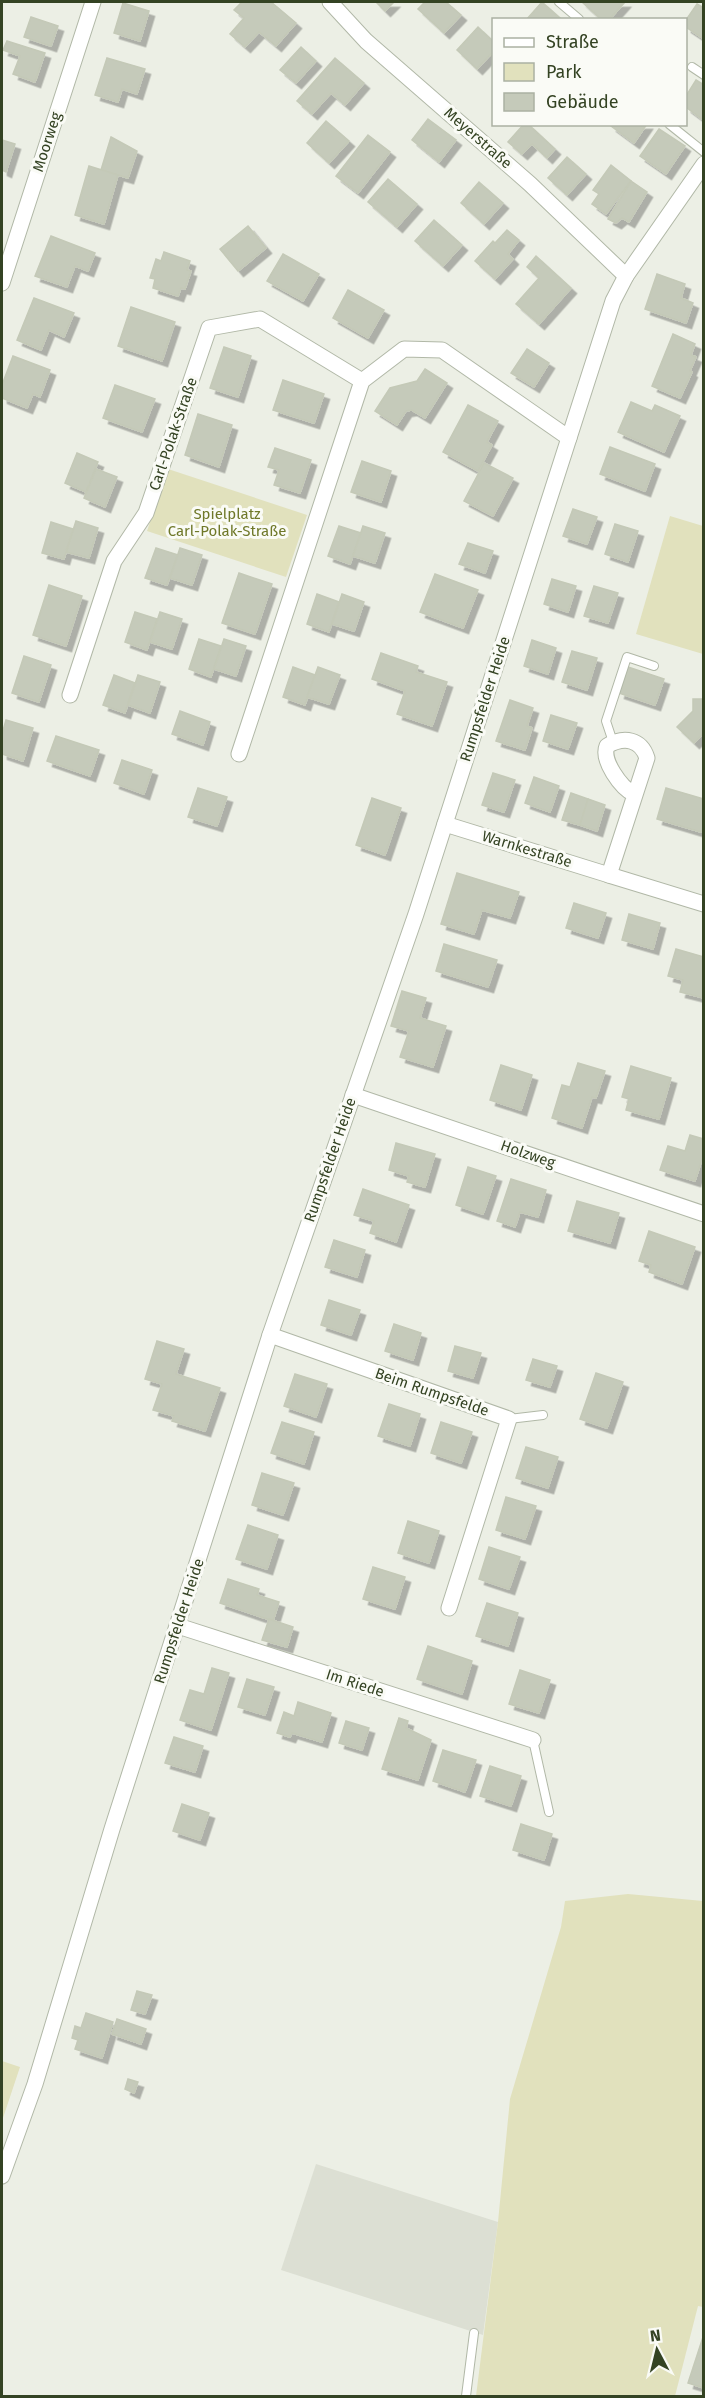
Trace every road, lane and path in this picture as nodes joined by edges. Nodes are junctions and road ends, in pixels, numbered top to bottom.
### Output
1 (93, 2) edge
2 (330, 2) edge
3 (559, 2) edge
4 (578, 18) edge
5 (692, 67) dead end
6 (704, 75) edge
7 (672, 126) edge
8 (704, 152) edge
9 (704, 164) edge
10 (626, 276) junction
11 (2, 283) edge
12 (362, 381) junction
13 (569, 438) junction
14 (654, 666) dead end
15 (70, 695) dead end
16 (613, 742) junction
17 (239, 754) dead end
18 (634, 794) junction
19 (445, 824) junction
20 (609, 874) junction
21 (704, 904) edge
22 (353, 1095) junction
23 (704, 1214) edge
24 (270, 1335) junction
25 (543, 1415) dead end
26 (508, 1419) junction
27 (448, 1608) dead end
28 (178, 1626) junction
29 (533, 1740) joint
30 (549, 1812) dead end
31 (2, 2176) edge
32 (474, 2333) dead end
33 (466, 2397) edge

1 - 11 street, Moorweg
2 - 10 street, Meyerstraße
3 - 4 lane
5 - 6 lane
7 - 8 lane
9 - 10 street, Rumpsfelder Heide
10 - 13 street, Rumpsfelder Heide
12 - 13 street
12 - 15 street, Carl-Polak-Straße
12 - 17 street
13 - 19 street, Rumpsfelder Heide
14 - 16 lane
16 - 18 street
16 - 18 street
18 - 20 street
19 - 20 street, Warnkestraße
19 - 22 street, Rumpsfelder Heide
20 - 21 street, Warnkestraße
22 - 23 street, Holzweg
22 - 24 street, Rumpsfelder Heide
24 - 26 street, Beim Rumpsfelde
24 - 28 street, Rumpsfelder Heide
25 - 26 lane
26 - 27 street, Beim Rumpsfelde
28 - 29 street, Im Riede
28 - 31 street, Rumpsfelder Heide
29 - 30 lane
32 - 33 lane

